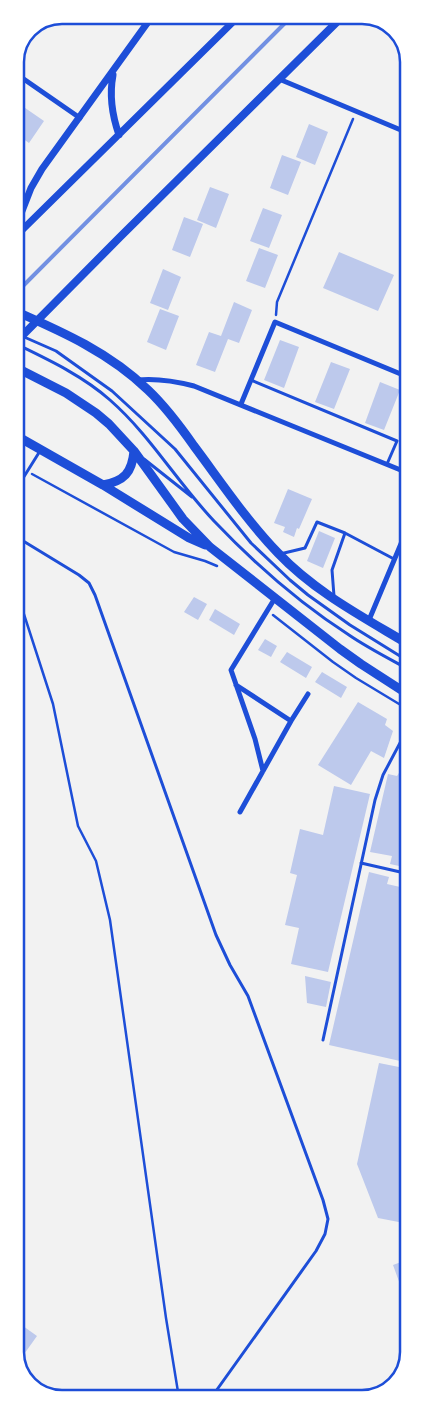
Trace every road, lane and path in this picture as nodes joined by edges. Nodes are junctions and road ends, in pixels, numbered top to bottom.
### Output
1 (147, 24) edge
2 (231, 24) edge
3 (335, 24) edge
4 (114, 70) junction
5 (24, 79) edge
6 (279, 79) junction
7 (356, 111) junction
8 (80, 118) junction
9 (400, 130) edge
10 (119, 135) junction
11 (24, 206) edge
12 (24, 227) edge
13 (24, 315) edge
14 (37, 321) junction
15 (276, 322) junction
16 (24, 330) edge
17 (24, 336) edge
18 (24, 348) edge
19 (24, 372) edge
20 (400, 374) edge
21 (137, 380) junction
22 (251, 380) junction
23 (241, 404) junction
24 (24, 440) edge
25 (41, 450) junction
26 (134, 451) junction
27 (387, 464) junction
28 (400, 470) edge
29 (28, 472) junction
30 (24, 478) edge
31 (103, 485) junction
32 (198, 502) junction
33 (345, 533) junction
34 (24, 541) edge
35 (210, 547) junction
36 (400, 547) edge
37 (279, 554) junction
38 (395, 559) junction
39 (219, 568) dead end
40 (275, 598) junction
41 (334, 599) junction
42 (267, 611) junction
43 (24, 614) edge
44 (369, 620) junction
45 (400, 639) edge
46 (400, 656) edge
47 (400, 665) edge
48 (236, 684) junction
49 (400, 690) edge
50 (308, 694) dead end
51 (400, 705) edge
52 (291, 721) junction
53 (400, 741) edge
54 (263, 772) junction
55 (240, 812) dead end
56 (361, 863) junction
57 (400, 872) edge
58 (323, 1040) dead end
59 (178, 1390) edge
60 (217, 1390) edge

1 - 4 street
2 - 10 street
3 - 6 main road
4 - 8 street
4 - 10 street
5 - 8 street
6 - 7 street
6 - 14 main road
7 - 9 street
7 - 15 path
8 - 11 street
10 - 12 street
13 - 14 main road
14 - 16 main road
14 - 21 main road
15 - 20 street
15 - 22 street
17 - 46 lane
18 - 32 lane
19 - 26 main road
21 - 23 street
21 - 37 main road
22 - 23 street
22 - 27 lane
23 - 27 street
24 - 25 main road
25 - 29 lane
25 - 31 main road
26 - 31 main road
26 - 32 lane
26 - 35 main road
27 - 28 street
29 - 30 lane
29 - 39 path
31 - 35 main road
32 - 47 lane
33 - 37 lane
33 - 38 lane
33 - 41 lane
34 - 60 lane
35 - 40 main road
36 - 38 street
37 - 41 main road
38 - 44 street
40 - 42 street
40 - 49 main road
41 - 44 main road
42 - 48 street
42 - 51 path
43 - 59 path
44 - 45 main road
48 - 52 street
48 - 54 street
50 - 52 street
52 - 54 street
53 - 56 lane
54 - 55 street
56 - 57 lane
56 - 58 lane

